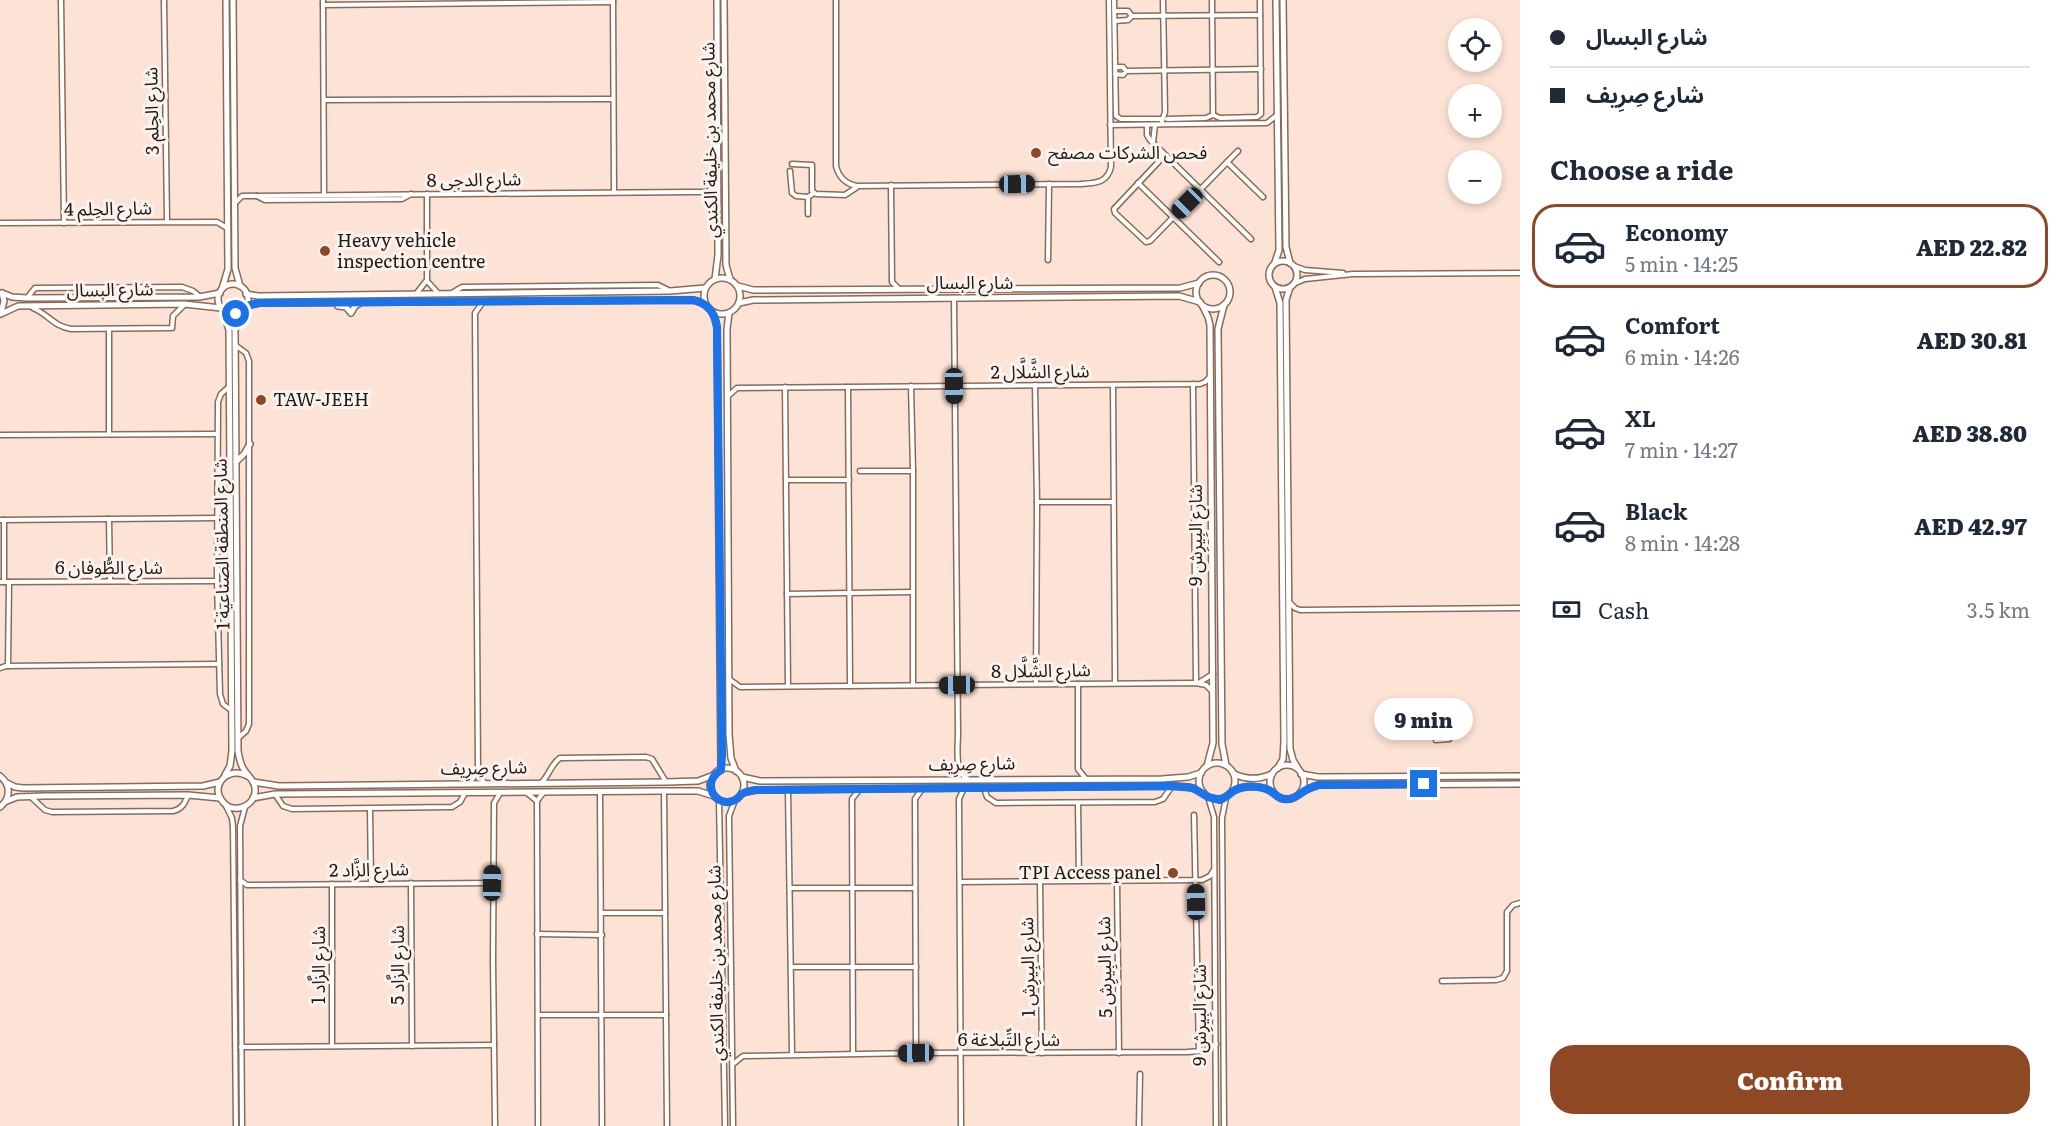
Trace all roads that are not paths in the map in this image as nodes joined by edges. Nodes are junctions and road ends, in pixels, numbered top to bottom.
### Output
1 (61, 0) edge
2 (164, 0) edge
3 (226, 0) edge
4 (233, 0) edge
5 (717, 0) edge
6 (724, 0) edge
7 (836, 0) edge
8 (1109, 0) edge
9 (1114, 0) edge
10 (1162, 0) edge
11 (1212, 0) edge
12 (1260, 0) edge
13 (1276, 0) edge
14 (1283, 0) edge
15 (613, 1) edge
16 (323, 2) edge
17 (1115, 11) junction
18 (1131, 15) junction
19 (1163, 15) junction
20 (1212, 15) junction
21 (1260, 15) junction
22 (1115, 21) junction
23 (1115, 67) junction
24 (1213, 69) junction
25 (1261, 69) junction
26 (1164, 70) junction
27 (1126, 71) junction
28 (1115, 74) junction
29 (612, 99) junction
30 (324, 100) junction
31 (1213, 115) junction
32 (1277, 115) junction
33 (1165, 122) junction
34 (1267, 123) junction
35 (1110, 125) junction
36 (1147, 125) junction
37 (1155, 125) junction
38 (1278, 132) junction
39 (1153, 142) junction
40 (1238, 151) dead end
41 (1166, 155) junction
42 (1227, 162) junction
43 (792, 164) dead end
44 (790, 171) dead end
45 (718, 183) junction
46 (1138, 183) junction
47 (849, 184) junction
48 (1049, 184) junction
49 (891, 185) junction
50 (857, 186) junction
51 (234, 188) junction
52 (1201, 190) junction
53 (614, 192) junction
54 (707, 192) junction
55 (814, 193) junction
56 (850, 193) junction
57 (411, 194) junction
58 (427, 194) junction
59 (242, 195) junction
60 (257, 195) junction
61 (324, 195) junction
62 (808, 197) junction
63 (1263, 197) dead end
64 (718, 199) junction
65 (234, 204) junction
66 (228, 214) junction
67 (808, 214) dead end
68 (1174, 217) junction
69 (1, 222) edge
70 (167, 222) junction
71 (217, 222) junction
72 (64, 224) junction
73 (228, 229) junction
74 (1251, 239) dead end
75 (1048, 260) dead end
76 (1219, 262) dead end
77 (1275, 262) junction
78 (1292, 264) junction
79 (1520, 273) edge
80 (1353, 274) junction
81 (715, 279) junction
82 (730, 279) junction
83 (427, 280) junction
84 (892, 282) junction
85 (1198, 283) junction
86 (240, 286) junction
87 (738, 286) junction
88 (1291, 286) junction
89 (1275, 287) junction
90 (705, 288) junction
91 (885, 289) junction
92 (899, 289) junction
93 (221, 291) junction
94 (1, 292) edge
95 (246, 294) junction
96 (416, 294) junction
97 (439, 294) junction
98 (199, 297) junction
99 (27, 298) junction
100 (954, 298) junction
101 (463, 301) junction
102 (484, 301) junction
103 (364, 302) junction
104 (325, 303) junction
105 (739, 303) junction
106 (1201, 303) junction
107 (184, 304) junction
108 (705, 304) junction
109 (1224, 305) junction
110 (29, 306) junction
111 (245, 308) junction
112 (222, 309) junction
113 (475, 312) junction
114 (713, 312) junction
115 (729, 313) junction
116 (0, 314) edge
117 (110, 328) junction
118 (235, 345) junction
119 (1210, 376) junction
120 (727, 380) junction
121 (1193, 384) junction
122 (1200, 384) junction
123 (1113, 385) junction
124 (911, 386) junction
125 (954, 386) junction
126 (1035, 386) junction
127 (229, 387) junction
128 (785, 387) junction
129 (848, 387) junction
130 (736, 388) junction
131 (1210, 392) junction
132 (728, 397) junction
133 (109, 434) junction
134 (217, 434) junction
135 (0, 435) edge
136 (250, 444) junction
137 (236, 462) junction
138 (860, 471) dead end
139 (913, 471) junction
140 (786, 480) junction
141 (849, 480) junction
142 (1037, 502) junction
143 (1113, 502) junction
144 (217, 518) junction
145 (110, 519) junction
146 (2, 520) edge
147 (217, 580) junction
148 (110, 581) junction
149 (3, 582) edge
150 (912, 592) junction
151 (787, 594) junction
152 (850, 594) junction
153 (1289, 602) junction
154 (1520, 608) edge
155 (1300, 610) junction
156 (1289, 620) junction
157 (219, 664) junction
158 (0, 666) edge
159 (7, 666) junction
160 (1213, 675) junction
161 (729, 679) junction
162 (1115, 683) junction
163 (1197, 683) junction
164 (1036, 684) junction
165 (1078, 684) junction
166 (957, 685) junction
167 (788, 686) junction
168 (850, 686) junction
169 (913, 686) junction
170 (740, 687) junction
171 (1212, 691) junction
172 (729, 699) junction
173 (232, 710) junction
174 (238, 738) junction
175 (1449, 739) dead end
176 (1436, 740) dead end
177 (1226, 765) junction
178 (1208, 766) junction
179 (959, 768) junction
180 (1278, 768) junction
181 (1078, 769) junction
182 (721, 770) junction
183 (478, 771) junction
184 (736, 771) junction
185 (1300, 772) junction
186 (1201, 773) junction
187 (1234, 774) junction
188 (1272, 774) junction
189 (714, 775) junction
190 (1520, 776) edge
191 (742, 777) junction
192 (2, 778) edge
193 (1071, 778) junction
194 (1086, 778) junction
195 (251, 779) junction
196 (967, 779) junction
197 (222, 780) junction
198 (953, 780) junction
199 (666, 782) junction
200 (469, 783) junction
201 (484, 783) junction
202 (541, 783) junction
203 (1520, 784) edge
204 (1172, 786) junction
205 (950, 788) junction
206 (964, 788) junction
207 (984, 788) junction
208 (860, 789) junction
209 (907, 789) junction
210 (922, 789) junction
211 (788, 790) junction
212 (844, 790) junction
213 (664, 791) junction
214 (1233, 791) junction
215 (1302, 791) junction
216 (544, 792) junction
217 (600, 792) junction
218 (1203, 792) junction
219 (1272, 792) junction
220 (465, 793) junction
221 (485, 793) junction
222 (501, 793) junction
223 (527, 793) junction
224 (742, 793) junction
225 (274, 794) junction
226 (188, 795) junction
227 (30, 796) junction
228 (714, 796) junction
229 (1208, 797) junction
230 (220, 798) junction
231 (253, 798) junction
232 (1226, 798) junction
233 (852, 799) junction
234 (915, 799) junction
235 (959, 799) junction
236 (720, 800) junction
237 (735, 800) junction
238 (7, 801) junction
239 (537, 801) junction
240 (494, 803) junction
241 (1078, 803) junction
242 (226, 805) junction
243 (245, 806) junction
244 (0, 808) edge
245 (370, 809) junction
246 (1194, 815) dead end
247 (1214, 868) junction
248 (240, 880) junction
249 (1040, 880) junction
250 (1079, 880) junction
251 (1117, 880) junction
252 (1196, 880) junction
253 (1202, 880) junction
254 (960, 882) junction
255 (492, 883) junction
256 (332, 884) junction
257 (370, 884) junction
258 (411, 884) junction
259 (247, 885) junction
260 (852, 887) junction
261 (790, 888) junction
262 (915, 888) junction
263 (1214, 890) junction
264 (240, 894) junction
265 (1520, 903) edge
266 (602, 912) junction
267 (665, 913) junction
268 (537, 934) junction
269 (602, 935) junction
270 (791, 967) junction
271 (853, 967) junction
272 (916, 967) junction
273 (1442, 981) dead end
274 (538, 1015) junction
275 (603, 1015) junction
276 (666, 1015) junction
277 (1216, 1044) junction
278 (494, 1045) junction
279 (332, 1046) junction
280 (412, 1046) junction
281 (241, 1047) junction
282 (732, 1049) junction
283 (1201, 1051) junction
284 (916, 1053) junction
285 (961, 1053) junction
286 (1042, 1053) junction
287 (1119, 1053) junction
288 (792, 1054) junction
289 (853, 1054) junction
290 (743, 1056) junction
291 (1216, 1061) junction
292 (733, 1064) junction
293 (1140, 1074) dead end
294 (236, 1126) edge
295 (242, 1126) edge
296 (495, 1126) edge
297 (538, 1126) edge
298 (602, 1126) edge
299 (667, 1126) edge
300 (725, 1126) edge
301 (733, 1126) edge
302 (961, 1126) edge
303 (1139, 1126) edge
304 (1216, 1126) edge
305 (1224, 1126) edge

1 - 72 street
2 - 70 street, شارع الحِلم 3
3 - 66 street
4 - 51 street
5 - 45 street, شارع محمد بن خليفة الكندي
6 - 82 street, شارع محمد بن خليفة الكندي
7 - 47 street
8 - 35 street
9 - 17 street
10 - 19 street
11 - 20 street
12 - 21 street
13 - 32 street
14 - 78 street
15 - 16 street
15 - 29 street
16 - 30 street
17 - 18 street
17 - 22 street
18 - 19 street
18 - 22 street
19 - 20 street
19 - 26 street
20 - 21 street
20 - 24 street
21 - 25 street
22 - 23 street
23 - 27 street
23 - 28 street
24 - 25 street
24 - 26 street
24 - 31 street
25 - 31 street
26 - 27 street
26 - 33 street
27 - 28 street
28 - 33 street
29 - 30 street
29 - 53 street
30 - 61 street
31 - 33 street
32 - 34 street
32 - 38 street
33 - 34 street
33 - 37 street
34 - 38 street
35 - 36 street
35 - 48 street
36 - 37 street
36 - 39 street
37 - 39 street
38 - 77 street
39 - 41 street
40 - 42 street
41 - 46 street
41 - 52 street
42 - 52 street
42 - 63 street
43 - 55 street
44 - 62 street
45 - 54 street
45 - 64 street, شارع محمد بن خليفة الكندي
46 - 68 street
46 - 68 street
47 - 50 street
47 - 56 street
48 - 49 street
48 - 75 street
49 - 50 street
49 - 84 street
50 - 56 street
51 - 59 street
51 - 65 street
52 - 68 street
52 - 74 street
53 - 54 street, شارع الدجى 8
53 - 58 street, شارع الدجى 8
54 - 64 street
55 - 56 street
55 - 62 street
57 - 58 street, شارع الدجى 8
57 - 60 street
57 - 61 street, شارع الدجى 8
58 - 83 street
59 - 60 street, شارع الدجى 8
59 - 65 street
60 - 61 street, شارع الدجى 8
62 - 67 street
64 - 81 street, شارع محمد بن خليفة الكندي
65 - 86 street
66 - 71 street
66 - 73 street
68 - 76 street
69 - 72 street, شارع الحِلم 4
70 - 71 street, شارع الحِلم 4
70 - 72 street, شارع الحِلم 4
71 - 73 street
73 - 93 street
77 - 78 street
77 - 89 street
78 - 80 street
78 - 88 street
79 - 80 street
80 - 88 street
81 - 82 street
81 - 90 street
82 - 87 street
83 - 96 street
83 - 97 street
84 - 91 street
84 - 92 street
85 - 92 street, شارع البسال
85 - 106 street
85 - 109 street
86 - 93 street
86 - 95 street
87 - 91 street, شارع البسال
87 - 105 street
88 - 89 street
88 - 153 street
89 - 180 street
90 - 97 street
90 - 108 street
91 - 92 street, شارع البسال
93 - 98 street, شارع البسال
93 - 112 street
94 - 99 street, شارع البسال
94 - 116 street
95 - 96 street
95 - 111 street
96 - 97 street
98 - 99 street, شارع البسال
98 - 99 street
100 - 105 street, شارع البسال
100 - 106 street, شارع البسال
100 - 125 street
101 - 102 street
101 - 103 street
101 - 113 street
102 - 108 street
102 - 113 street
103 - 104 street
103 - 104 street
104 - 111 street
105 - 115 street
106 - 109 street
106 - 119 street, شارع البِيرِش 9
107 - 110 street, شارع البسال
107 - 112 street, شارع البسال
107 - 117 street
108 - 114 street
109 - 177 street, شارع البِيرِش 9
110 - 116 street, شارع البسال
110 - 117 street
111 - 112 street
111 - 118 street, شارع المنطقة الصناعية 1
112 - 127 street, شارع المنطقة الصناعية 1
113 - 183 street
114 - 115 street
114 - 182 street
115 - 120 street
117 - 133 street
118 - 136 street
118 - 137 street, شارع المنطقة الصناعية 1
119 - 122 street
119 - 131 street, شارع البِيرِش 9
120 - 130 street
120 - 132 street
121 - 122 street, شارع الشَّلَّال 2
121 - 123 street, شارع الشَّلَّال 2
121 - 163 street
122 - 131 street
123 - 126 street, شارع الشَّلَّال 2
123 - 143 street
124 - 125 street, شارع الشَّلَّال 2
124 - 129 street, شارع الشَّلَّال 2
124 - 139 street
125 - 126 street, شارع الشَّلَّال 2
125 - 166 street
126 - 142 street
127 - 134 street
127 - 173 street, شارع المنطقة الصناعية 1
128 - 129 street, شارع الشَّلَّال 2
128 - 130 street, شارع الشَّلَّال 2
128 - 140 street
129 - 141 street
130 - 132 street
131 - 160 street, شارع البِيرِش 9
132 - 161 street
133 - 134 street
133 - 135 street
134 - 144 street
136 - 137 street
136 - 174 street
137 - 174 street, شارع المنطقة الصناعية 1
138 - 139 street
139 - 150 street
140 - 141 street
140 - 151 street
141 - 152 street
142 - 143 street
142 - 164 street
143 - 162 street
144 - 145 street
144 - 147 street
145 - 146 street
145 - 148 street
146 - 149 street
147 - 148 street, شارع الطُّوفان 6
147 - 157 street
148 - 149 street, شارع الطُّوفان 6
149 - 159 street
150 - 152 street
150 - 169 street
151 - 152 street
151 - 167 street
152 - 168 street
153 - 155 street
153 - 156 street
154 - 155 street
155 - 156 street
156 - 185 street
157 - 159 street
157 - 173 street
158 - 159 street
160 - 163 street, شارع الشَّلَّال 8
160 - 171 street, شارع البِيرِش 9
161 - 170 street
161 - 172 street
162 - 163 street, شارع الشَّلَّال 8
162 - 165 street, شارع الشَّلَّال 8
163 - 171 street
164 - 165 street, شارع الشَّلَّال 8
164 - 166 street, شارع الشَّلَّال 8
165 - 181 street
166 - 169 street, شارع الشَّلَّال 8
166 - 179 street
167 - 168 street, شارع الشَّلَّال 8
167 - 170 street, شارع الشَّلَّال 8
168 - 169 street, شارع الشَّلَّال 8
170 - 172 street
171 - 178 street, شارع البِيرِش 9
172 - 184 street
173 - 197 street, شارع المنطقة الصناعية 1
174 - 195 street, شارع المنطقة الصناعية 1
175 - 176 street
177 - 178 street
177 - 187 street
178 - 186 street
179 - 196 street
179 - 198 street
180 - 185 street
180 - 188 street
181 - 193 street
181 - 194 street
182 - 184 street
182 - 189 street
183 - 200 street
183 - 201 street
184 - 191 street
185 - 190 street
185 - 215 street
186 - 194 street, شارع صِرِيف
186 - 218 street
187 - 188 street
187 - 214 street
188 - 219 street
189 - 199 street, شارع صِرِيف
189 - 228 street
191 - 198 street, شارع صِرِيف
191 - 224 street
192 - 197 street
192 - 238 street
193 - 194 street, شارع صِرِيف
193 - 196 street, شارع صِرِيف
195 - 197 street
195 - 200 street, شارع صِرِيف
195 - 231 street
196 - 198 street, شارع صِرِيف
197 - 230 street
199 - 202 street, شارع صِرِيف
199 - 202 street
200 - 201 street, شارع صِرِيف
201 - 202 street, شارع صِرِيف
203 - 215 street
204 - 207 street, شارع صِرِيف
204 - 218 street, شارع صِرِيف
204 - 241 street
205 - 206 street, شارع صِرِيف
205 - 210 street, شارع صِرِيف
205 - 235 street
206 - 207 street, شارع صِرِيف
206 - 235 street
207 - 241 street
208 - 209 street, شارع صِرِيف
208 - 212 street, شارع صِرِيف
208 - 233 street
209 - 210 street, شارع صِرِيف
209 - 234 street
210 - 234 street
211 - 212 street, شارع صِرِيف
211 - 224 street, شارع صِرِيف
211 - 261 street
212 - 233 street
213 - 217 street, شارع صِرِيف
213 - 228 street, شارع صِرِيف
213 - 267 street
214 - 219 street
214 - 232 street
215 - 219 street
216 - 217 street, شارع صِرِيف
216 - 223 street, شارع صِرِيف
216 - 239 street
217 - 266 street
218 - 229 street
220 - 221 street, شارع صِرِيف
220 - 225 street, شارع صِرِيف
220 - 245 street
221 - 222 street, شارع صِرِيف
221 - 240 street
222 - 223 street, شارع صِرِيف
222 - 240 street
223 - 239 street
224 - 237 street
225 - 231 street, شارع صِرِيف
225 - 245 street
226 - 227 street
226 - 227 street
226 - 230 street
227 - 238 street
228 - 236 street
229 - 232 street
229 - 247 street, شارع البِيرِش 9
230 - 242 street
231 - 243 street
232 - 305 street, شارع البِيرِش 9
233 - 260 street
234 - 262 street
235 - 254 street
236 - 237 street
236 - 300 street, شارع محمد بن خليفة الكندي
237 - 282 street, شارع محمد بن خليفة الكندي
238 - 244 street
239 - 268 street
240 - 255 street
241 - 250 street
242 - 243 street
242 - 294 street
243 - 248 street
245 - 257 street
246 - 252 street
247 - 253 street
247 - 263 street, شارع البِيرِش 9
248 - 259 street
248 - 264 street
249 - 250 street
249 - 254 street
249 - 286 street, شارع البِيرِش 1
250 - 251 street
251 - 252 street
251 - 287 street, شارع البِيرِش 5
252 - 253 street
252 - 283 street
253 - 263 street
254 - 285 street
255 - 258 street, شارع الزَّاد 2
255 - 278 street
256 - 257 street, شارع الزَّاد 2
256 - 259 street, شارع الزَّاد 2
256 - 279 street, شارع الزَّاد 1
257 - 258 street, شارع الزَّاد 2
258 - 280 street, شارع الزَّاد 5
259 - 264 street
260 - 261 street
260 - 262 street
260 - 271 street
261 - 270 street
262 - 272 street
263 - 277 street, شارع البِيرِش 9
264 - 281 street
265 - 273 street
266 - 267 street
266 - 269 street
267 - 276 street
268 - 269 street
268 - 274 street
269 - 275 street
270 - 271 street
270 - 288 street
271 - 272 street
271 - 289 street
272 - 284 street
274 - 275 street
274 - 297 street
275 - 276 street
275 - 298 street
276 - 299 street
277 - 283 street, شارع التِّبلاغة 6
277 - 291 street, شارع البِيرِش 9
278 - 280 street
278 - 296 street
279 - 280 street
279 - 281 street
281 - 295 street
282 - 290 street
282 - 292 street, شارع محمد بن خليفة الكندي
283 - 287 street, شارع التِّبلاغة 6
283 - 291 street
284 - 285 street, شارع التِّبلاغة 6
284 - 289 street, شارع التِّبلاغة 6
285 - 286 street, شارع التِّبلاغة 6
285 - 302 street
286 - 287 street, شارع التِّبلاغة 6
288 - 289 street, شارع التِّبلاغة 6
288 - 290 street, شارع التِّبلاغة 6
290 - 292 street
291 - 304 street, شارع البِيرِش 9
292 - 301 street, شارع محمد بن خليفة الكندي
293 - 303 street

